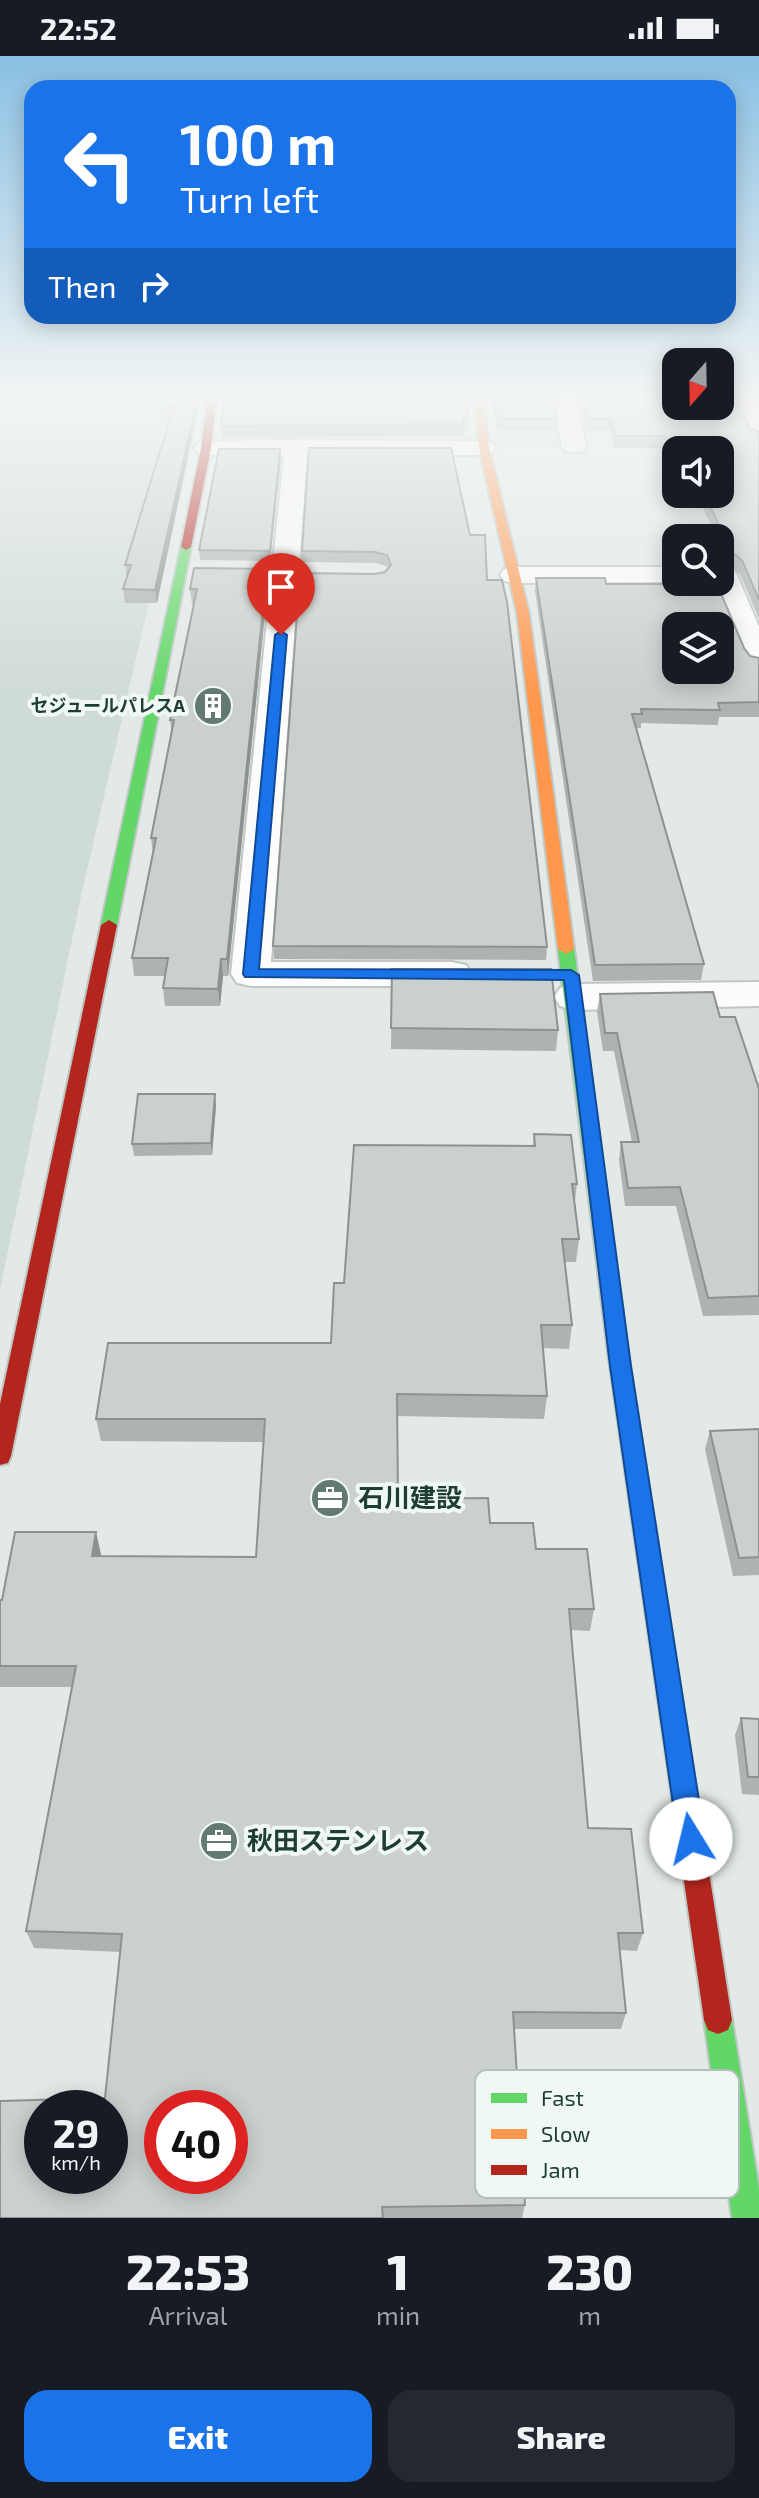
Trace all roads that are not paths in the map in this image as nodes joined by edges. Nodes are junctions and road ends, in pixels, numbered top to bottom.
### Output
1 (196, 496) edge
2 (292, 496) edge
3 (495, 496) edge
4 (181, 571) junction
5 (211, 572) edge
6 (514, 575) junction
7 (662, 575) edge
8 (734, 587) edge
9 (759, 661) edge
10 (480, 975) edge
11 (562, 982) junction
12 (759, 994) edge
13 (0, 1456) edge
14 (726, 2070) edge
15 (739, 2158) edge
16 (748, 2218) edge

1 - 4 street
2 - 10 street
3 - 6 street
4 - 5 street
4 - 13 street
6 - 7 street
6 - 11 street
8 - 9 street
11 - 12 street
11 - 14 street
15 - 16 street

